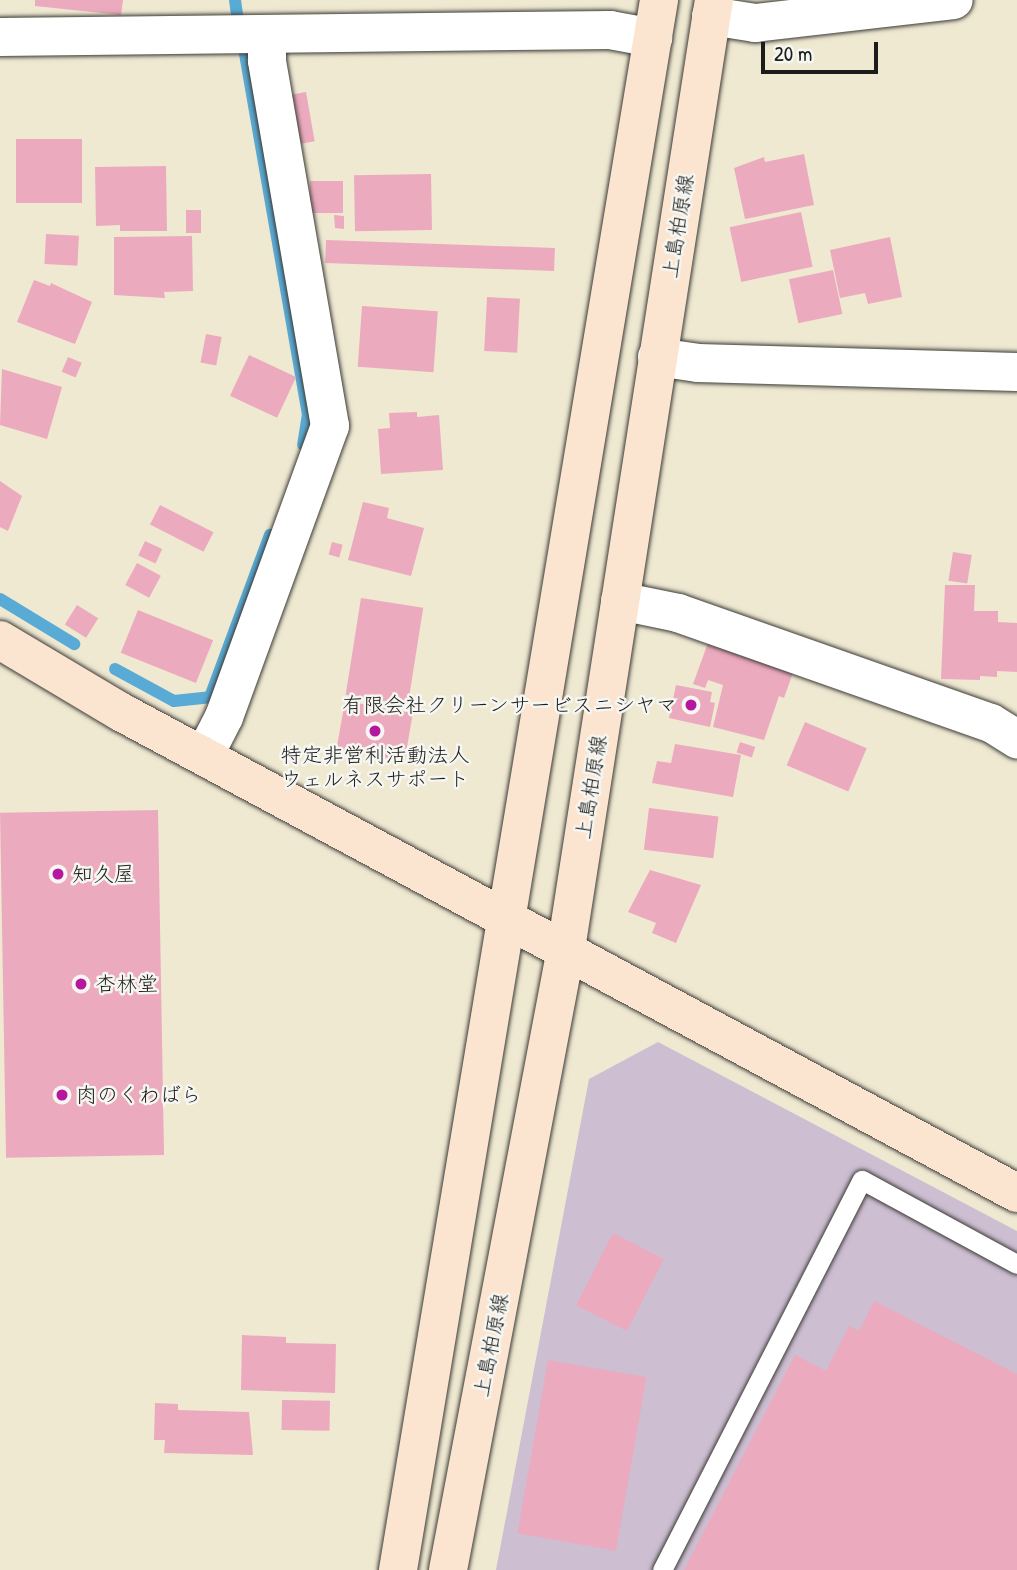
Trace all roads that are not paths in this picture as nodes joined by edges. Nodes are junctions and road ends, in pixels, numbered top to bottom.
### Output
1 (659, 0) edge
2 (954, 0) edge
3 (712, 8) edge
4 (267, 34) junction
5 (0, 37) edge
6 (653, 38) junction
7 (657, 357) junction
8 (1017, 372) edge
9 (620, 601) junction
10 (0, 640) edge
11 (1017, 739) edge
12 (204, 756) junction
13 (507, 918) junction
14 (566, 949) junction
15 (1017, 1193) edge
16 (1017, 1264) edge
17 (398, 1570) edge
18 (448, 1570) edge
19 (662, 1570) edge

1 - 6 street
2 - 3 street
3 - 7 street, 上島柏原線
4 - 5 street
4 - 6 street
4 - 12 street
6 - 13 street
7 - 8 street
7 - 9 street, 上島柏原線
9 - 11 street
9 - 14 street, 上島柏原線
10 - 12 street
12 - 13 street
13 - 14 street
13 - 17 street
14 - 15 street
14 - 18 street, 上島柏原線
16 - 19 lane

